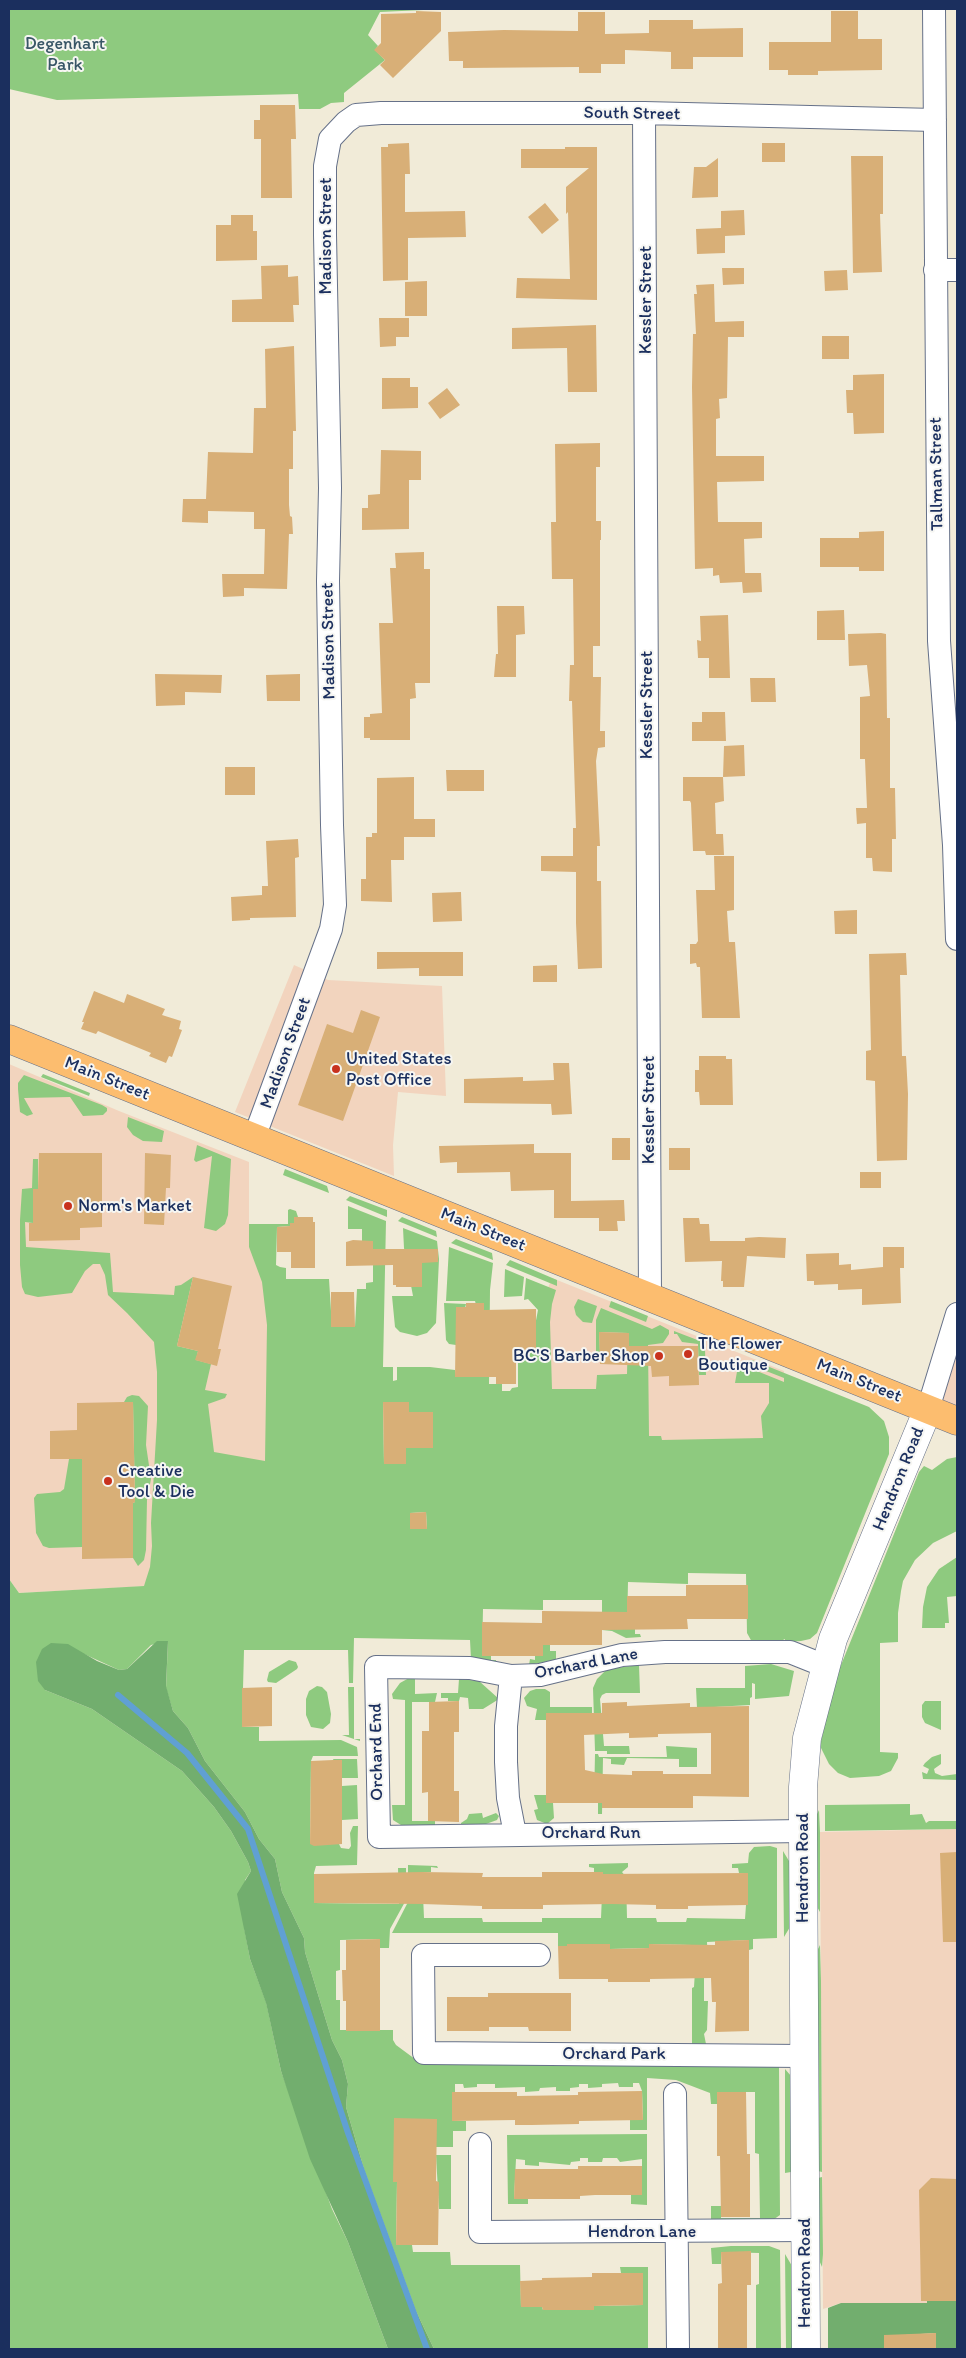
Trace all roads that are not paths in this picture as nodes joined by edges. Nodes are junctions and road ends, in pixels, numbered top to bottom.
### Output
1 (934, 9) edge
2 (644, 113) junction
3 (935, 120) junction
4 (335, 132) joint
5 (946, 270) edge
6 (948, 612) edge
7 (957, 940) edge
8 (9, 1039) edge
9 (254, 1138) junction
10 (650, 1296) junction
11 (957, 1314) edge
12 (928, 1408) junction
13 (957, 1421) edge
14 (825, 1666) junction
15 (376, 1667) joint
16 (511, 1676) junction
17 (803, 1831) junction
18 (515, 1834) junction
19 (379, 1837) joint
20 (540, 1955) dead end
21 (804, 2056) junction
22 (675, 2094) dead end
23 (480, 2144) dead end
24 (805, 2230) junction
25 (678, 2232) junction
26 (678, 2349) edge
27 (806, 2349) edge

1 - 3 street, Tallman Street
2 - 3 street, South Street
2 - 4 street, South Street
2 - 10 street, Kessler Street
3 - 5 street, Tallman Street
4 - 9 street, Madison Street
5 - 6 street, Tallman Street
6 - 7 street, Tallman Street
8 - 9 main road, Main Street
9 - 10 main road, Main Street
10 - 12 main road, Main Street
11 - 12 street
12 - 13 main road, Main Street
12 - 14 street, Hendron Road
14 - 16 street, Orchard Lane
14 - 17 street, Hendron Road
15 - 16 street, Orchard Lane
15 - 19 street, Orchard End
16 - 18 street
17 - 18 street, Orchard Run
17 - 21 street, Hendron Road
18 - 19 street, Orchard Run
20 - 21 street, Orchard Park
21 - 24 street, Hendron Road
22 - 25 street
23 - 25 street, Hendron Lane
24 - 25 street, Hendron Lane
24 - 27 street, Hendron Road
25 - 26 street

